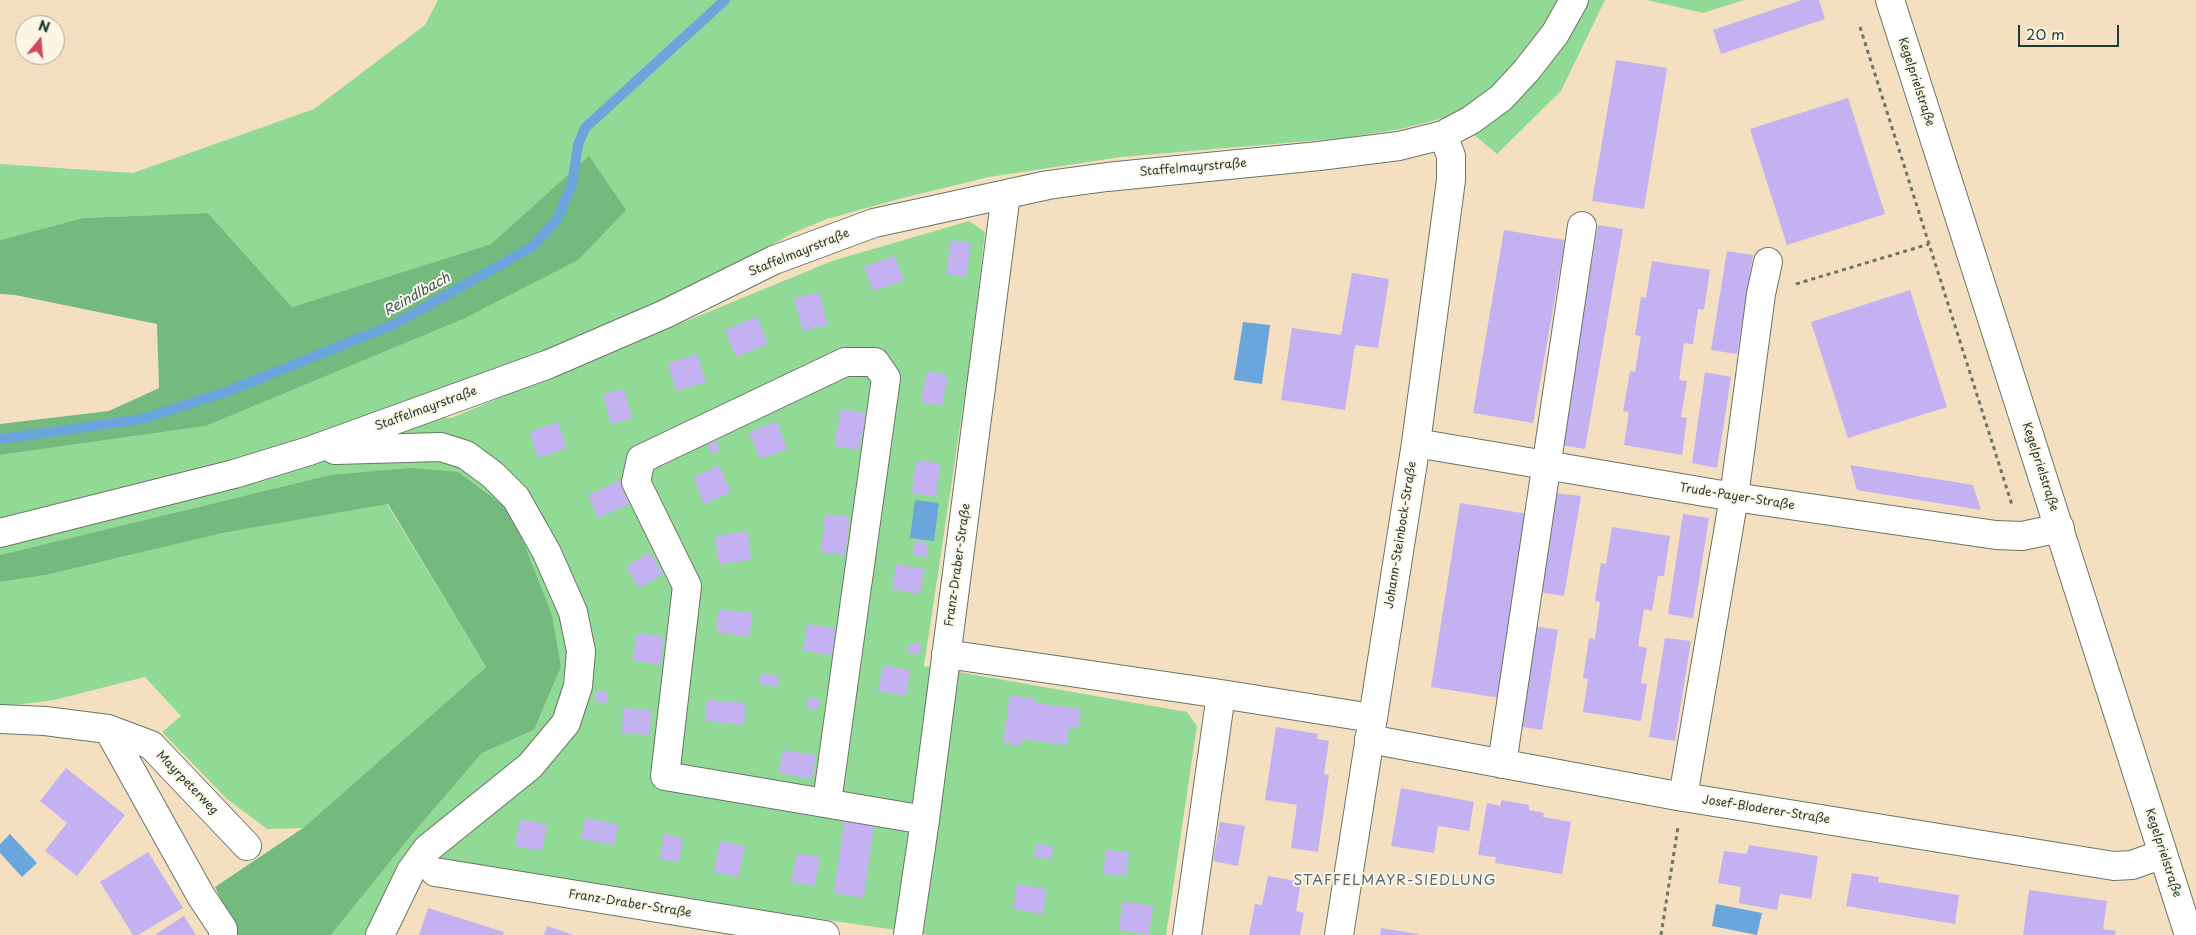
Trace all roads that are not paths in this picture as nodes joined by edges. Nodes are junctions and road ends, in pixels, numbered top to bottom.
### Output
1 (1574, 0) edge
2 (1890, 0) edge
3 (1443, 135) junction
4 (1006, 194) junction
5 (1582, 226) dead end
6 (1768, 262) dead end
7 (1416, 443) junction
8 (309, 452) junction
9 (1548, 466) junction
10 (1734, 497) junction
11 (2060, 528) junction
12 (0, 534) edge
13 (946, 654) junction
14 (1221, 694) junction
15 (0, 719) edge
16 (1371, 728) junction
17 (108, 729) junction
18 (1502, 764) junction
19 (1683, 796) junction
20 (827, 802) junction
21 (925, 820) junction
22 (247, 846) dead end
23 (2163, 854) junction
24 (435, 872) dead end
25 (223, 935) edge
26 (380, 935) edge
27 (825, 935) edge
28 (908, 935) edge
29 (1187, 935) edge
30 (1339, 935) edge
31 (2189, 935) edge

1 - 3 street, Staffelmayrstraße
2 - 11 street, Kegelprielstraße
3 - 4 street, Staffelmayrstraße
3 - 7 street, Johann-Steinbock-Straße
4 - 8 street, Staffelmayrstraße
4 - 13 street, Franz-Draber-Straße
5 - 9 street
6 - 10 street
7 - 9 street, Trude-Payer-Straße
7 - 16 street, Johann-Steinbock-Straße
8 - 12 street, Staffelmayrstraße
8 - 26 street
9 - 10 street, Trude-Payer-Straße
9 - 18 street
10 - 11 street, Trude-Payer-Straße
10 - 19 street
11 - 23 street, Kegelprielstraße
13 - 14 street, Josef-Bloderer-Straße
13 - 21 street, Franz-Draber-Straße
14 - 16 street, Josef-Bloderer-Straße
14 - 29 street
15 - 17 street, Mayrpeterweg
16 - 18 street, Josef-Bloderer-Straße
16 - 30 street, Johann-Steinbock-Straße
17 - 22 street, Mayrpeterweg
17 - 25 street
18 - 19 street, Josef-Bloderer-Straße
19 - 23 street, Josef-Bloderer-Straße
20 - 20 street
20 - 21 street
21 - 28 street, Franz-Draber-Straße
23 - 31 street, Kegelprielstraße
24 - 27 street, Franz-Draber-Straße

